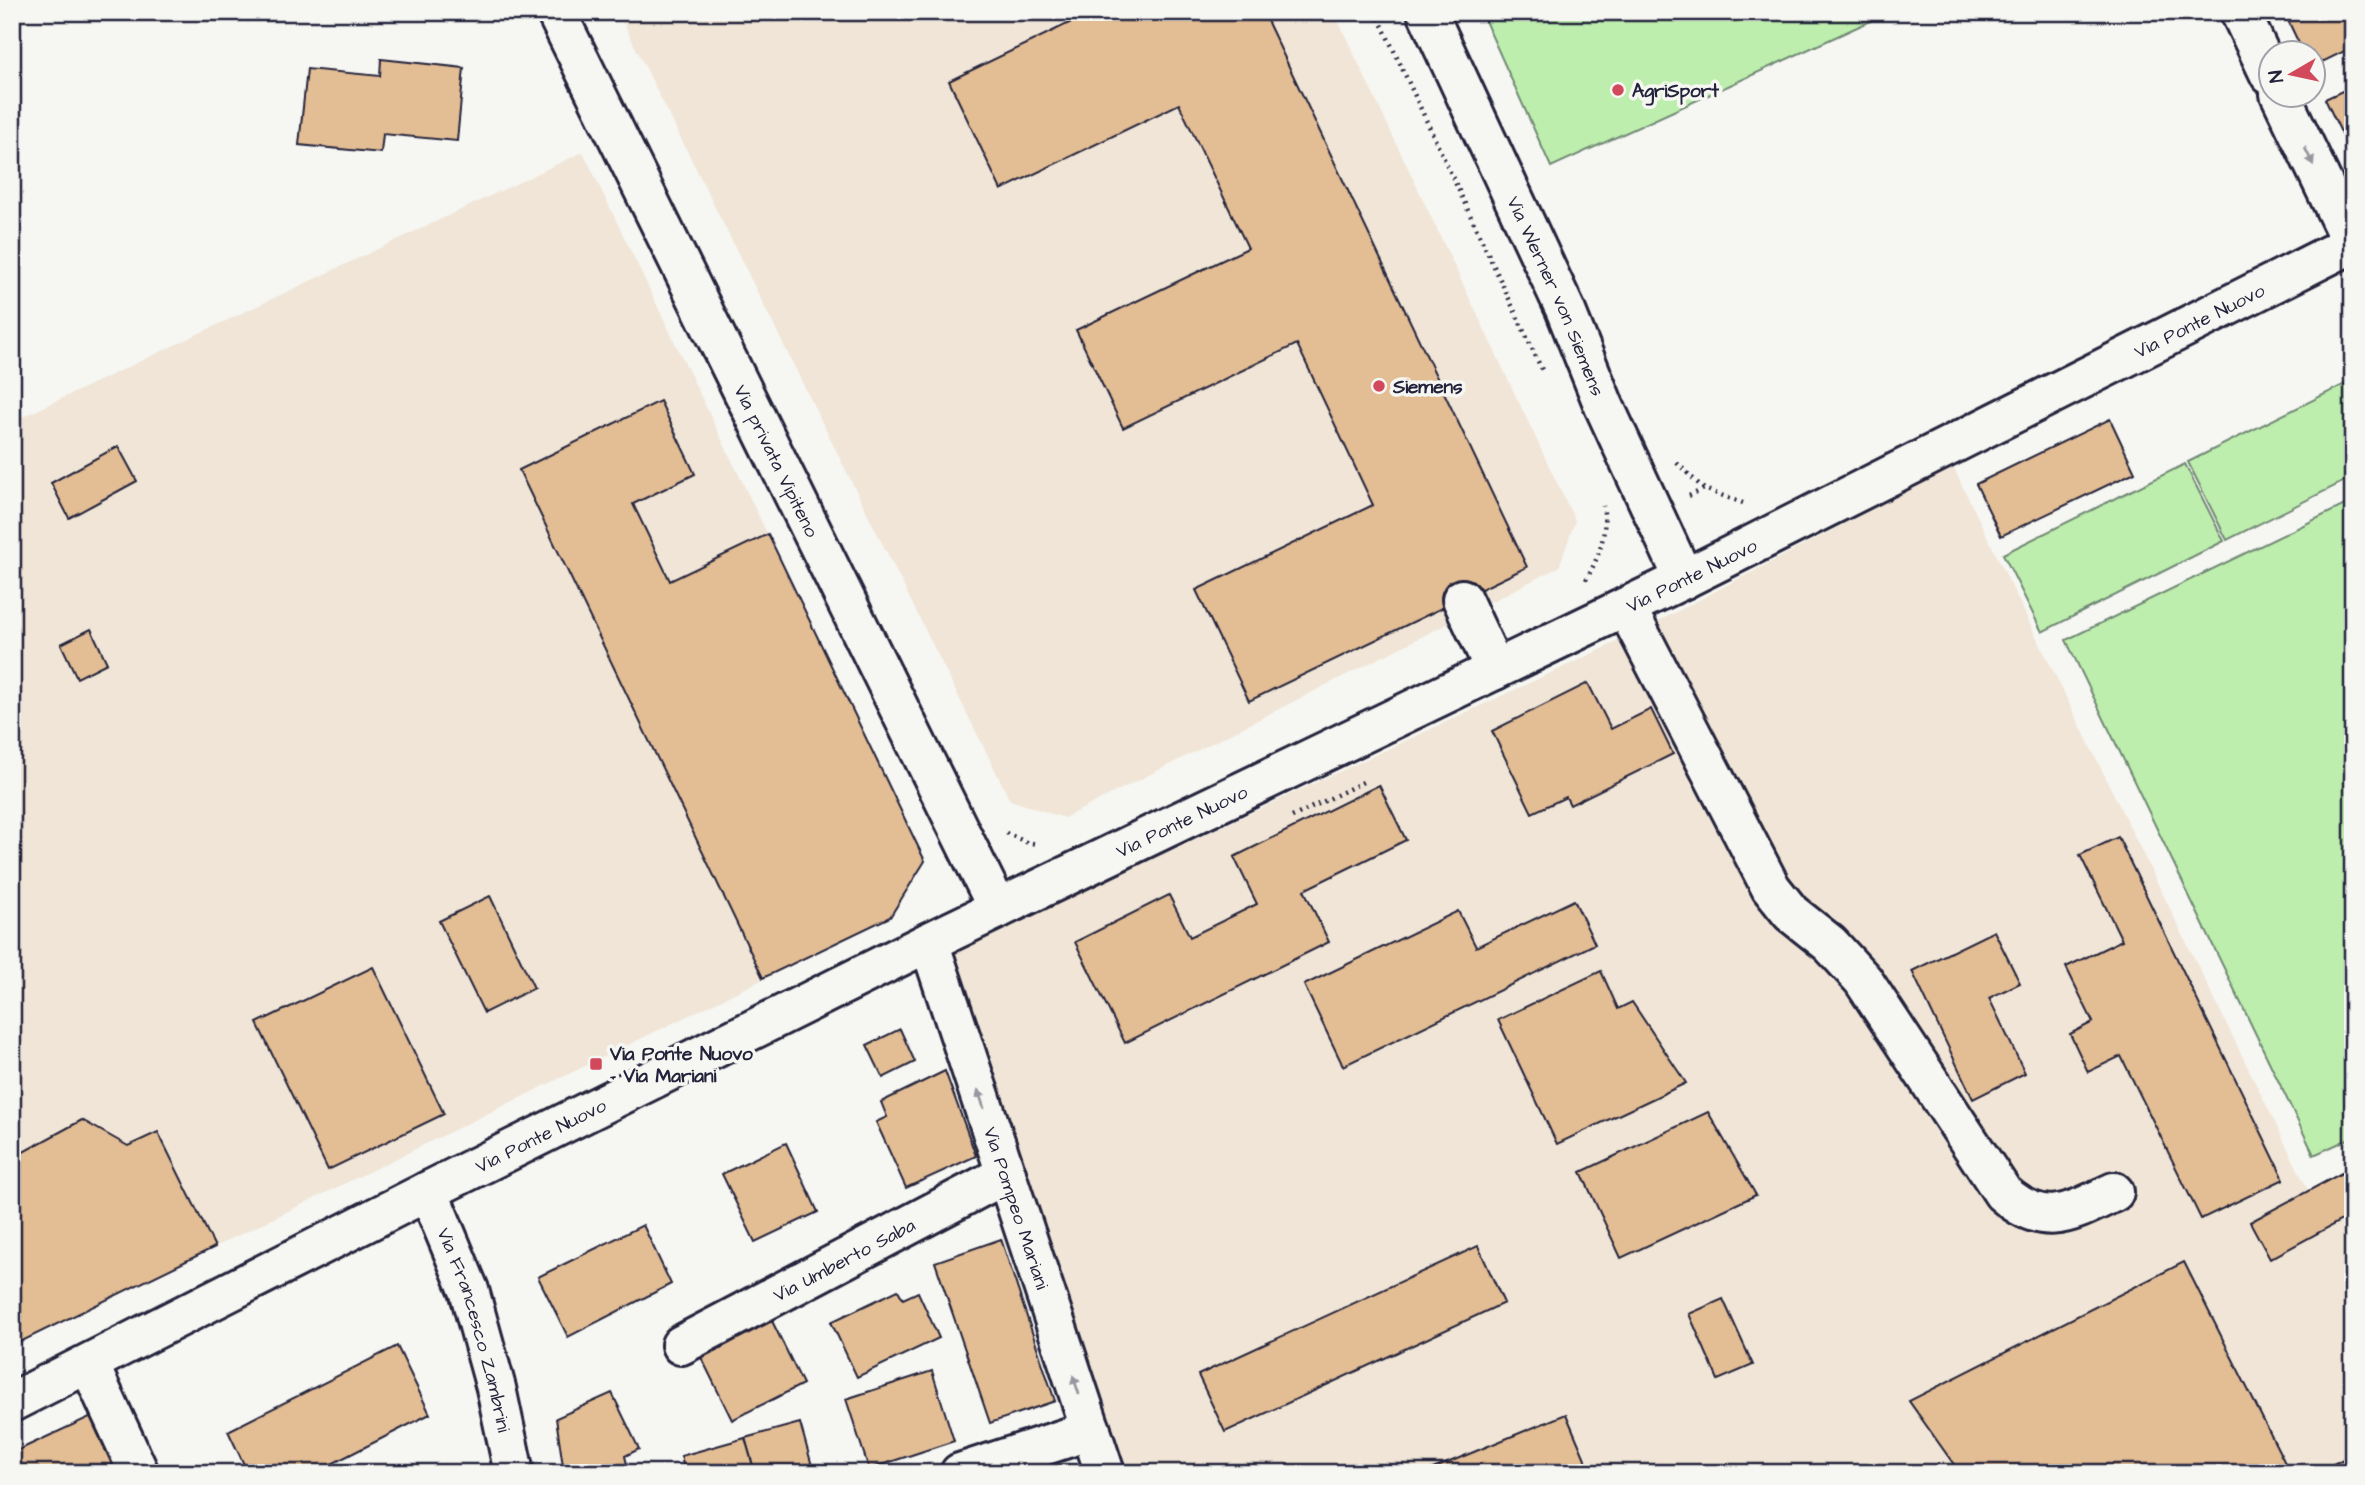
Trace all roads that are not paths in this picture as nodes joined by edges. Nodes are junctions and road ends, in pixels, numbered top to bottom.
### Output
1 (556, 12) edge
2 (1427, 12) edge
3 (2240, 12) edge
4 (2256, 46) edge
5 (2287, 108) edge
6 (2352, 244) edge
7 (1684, 579) junction
8 (1462, 599) dead end
9 (1626, 607) junction
10 (1495, 670) junction
11 (998, 909) junction
12 (929, 942) junction
13 (1006, 1174) junction
14 (428, 1191) junction
15 (2114, 1192) dead end
16 (681, 1345) dead end
17 (89, 1364) junction
18 (12, 1402) edge
19 (1091, 1430) junction
20 (139, 1473) edge
21 (514, 1473) edge
22 (960, 1473) edge
23 (1105, 1473) edge

1 - 11 street, Via privata Vipiteno
2 - 7 street, Via Werner von Siemens
3 - 4 street
5 -> 6 street
6 - 7 street, Via Ponte Nuovo
7 - 9 street, Via Ponte Nuovo
8 - 10 street
9 - 10 street, Via Ponte Nuovo
9 - 15 street
10 - 11 street, Via Ponte Nuovo
11 - 12 street, Via Ponte Nuovo
13 -> 12 street, Via Pompeo Mariani
12 - 14 street, Via Ponte Nuovo
13 - 16 street, Via Umberto Saba
19 -> 13 street, Via Pompeo Mariani
14 - 17 street, Via Ponte Nuovo
14 - 21 street, Via Francesco Zambrini
17 - 18 street, Via Ponte Nuovo
17 - 20 street
19 - 22 street
19 - 23 street, Via Pompeo Mariani

